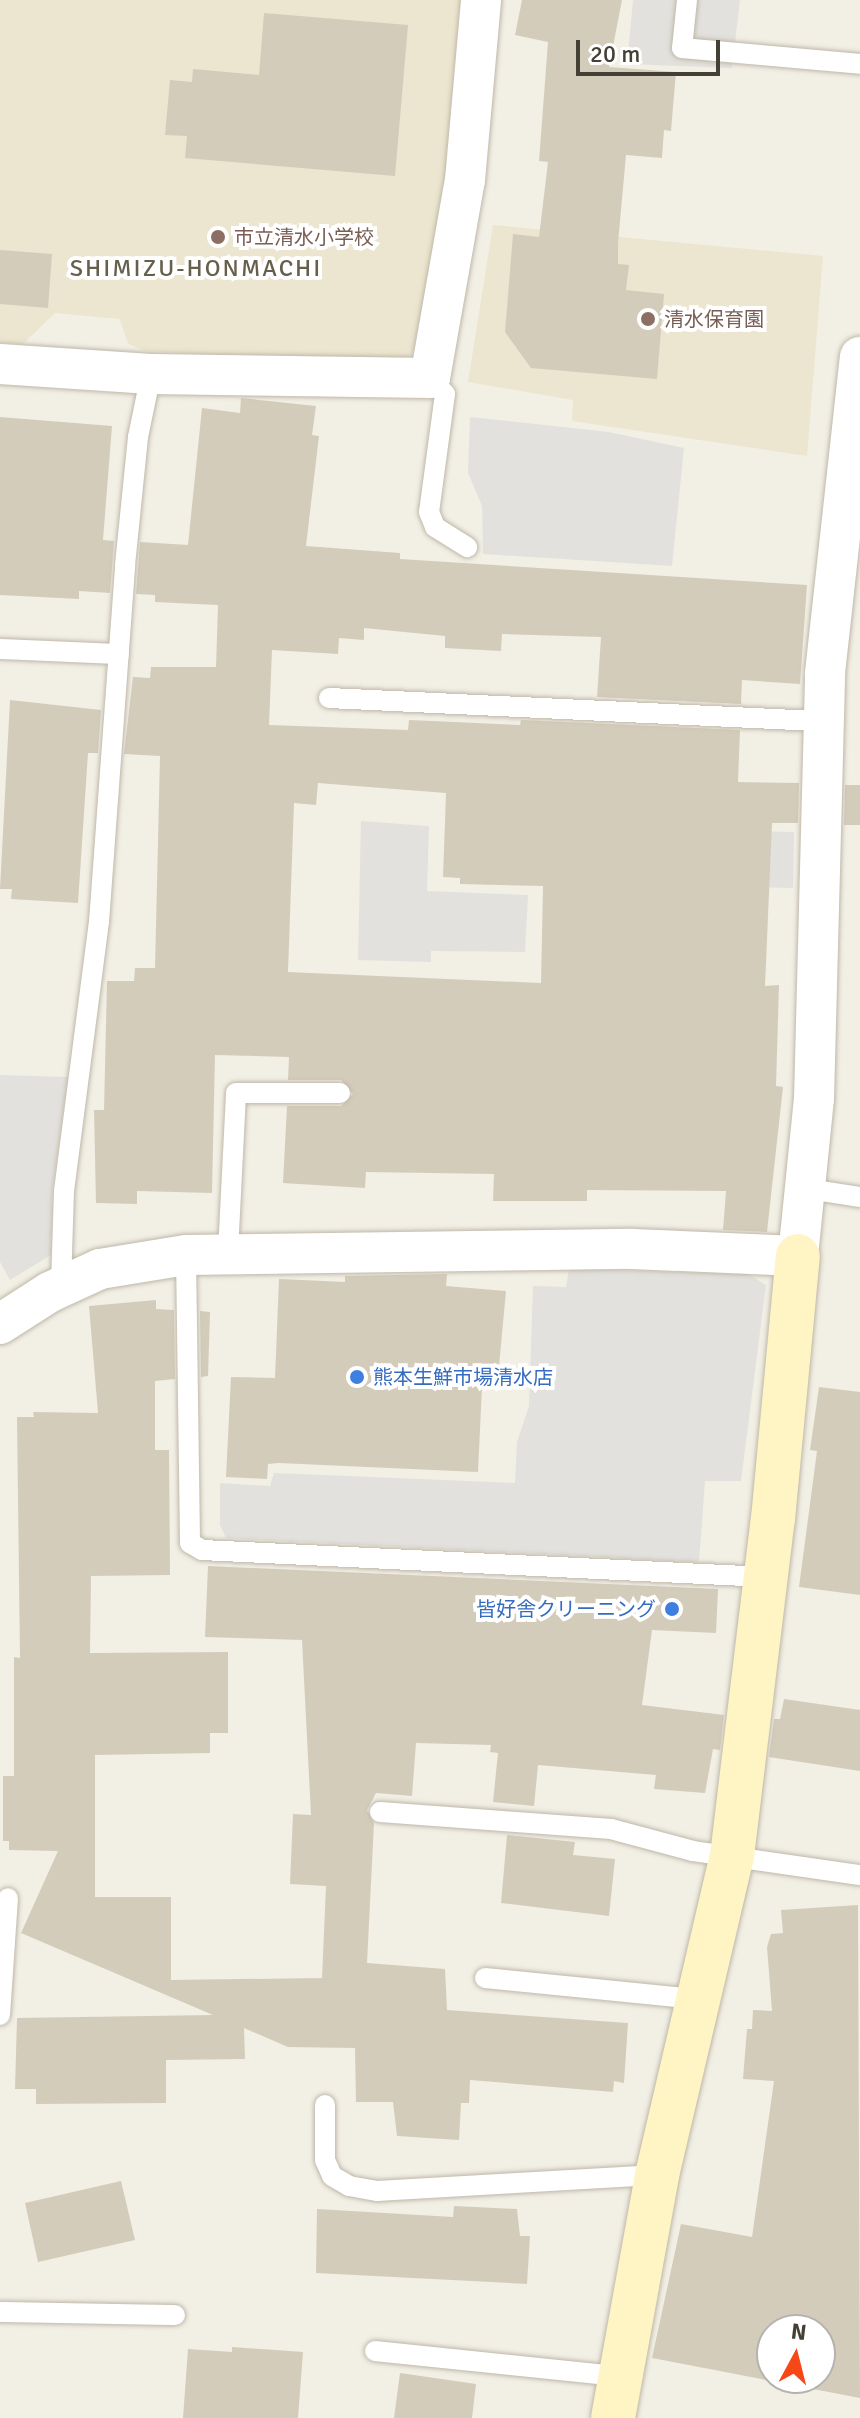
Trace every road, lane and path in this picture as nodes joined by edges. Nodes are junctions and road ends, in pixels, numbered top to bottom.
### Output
1 (481, 0) edge
2 (687, 0) edge
3 (860, 64) edge
4 (860, 357) edge
5 (0, 364) edge
6 (151, 374) junction
7 (430, 378) junction
8 (467, 547) dead end
9 (0, 649) edge
10 (119, 654) junction
11 (843, 675) edge
12 (329, 698) dead end
13 (823, 721) junction
14 (340, 1093) dead end
15 (808, 1189) junction
16 (860, 1197) edge
17 (228, 1252) junction
18 (186, 1255) junction
19 (798, 1256) junction
20 (61, 1286) junction
21 (0, 1324) edge
22 (767, 1577) junction
23 (380, 1812) dead end
24 (732, 1856) junction
25 (860, 1875) edge
26 (8, 1898) dead end
27 (485, 1978) dead end
28 (697, 1999) junction
29 (0, 2015) edge
30 (325, 2105) dead end
31 (657, 2175) junction
32 (0, 2312) edge
33 (175, 2315) dead end
34 (375, 2351) dead end
35 (616, 2397) edge

1 - 7 street
2 - 3 lane
4 - 11 street
5 - 6 street
6 - 7 street
6 - 10 lane
7 - 8 lane
9 - 10 lane
10 - 20 lane
11 - 13 street
12 - 13 lane
13 - 15 street
14 - 17 lane
15 - 16 lane
15 - 19 street
17 - 18 street
17 - 19 street
18 - 20 street
18 - 22 lane
19 - 22 street
20 - 21 street
22 - 24 street
23 - 24 lane
24 - 25 lane
24 - 28 street
26 - 29 lane
27 - 28 lane
28 - 31 street
30 - 31 lane
31 - 35 street
32 - 33 lane
34 - 35 lane

